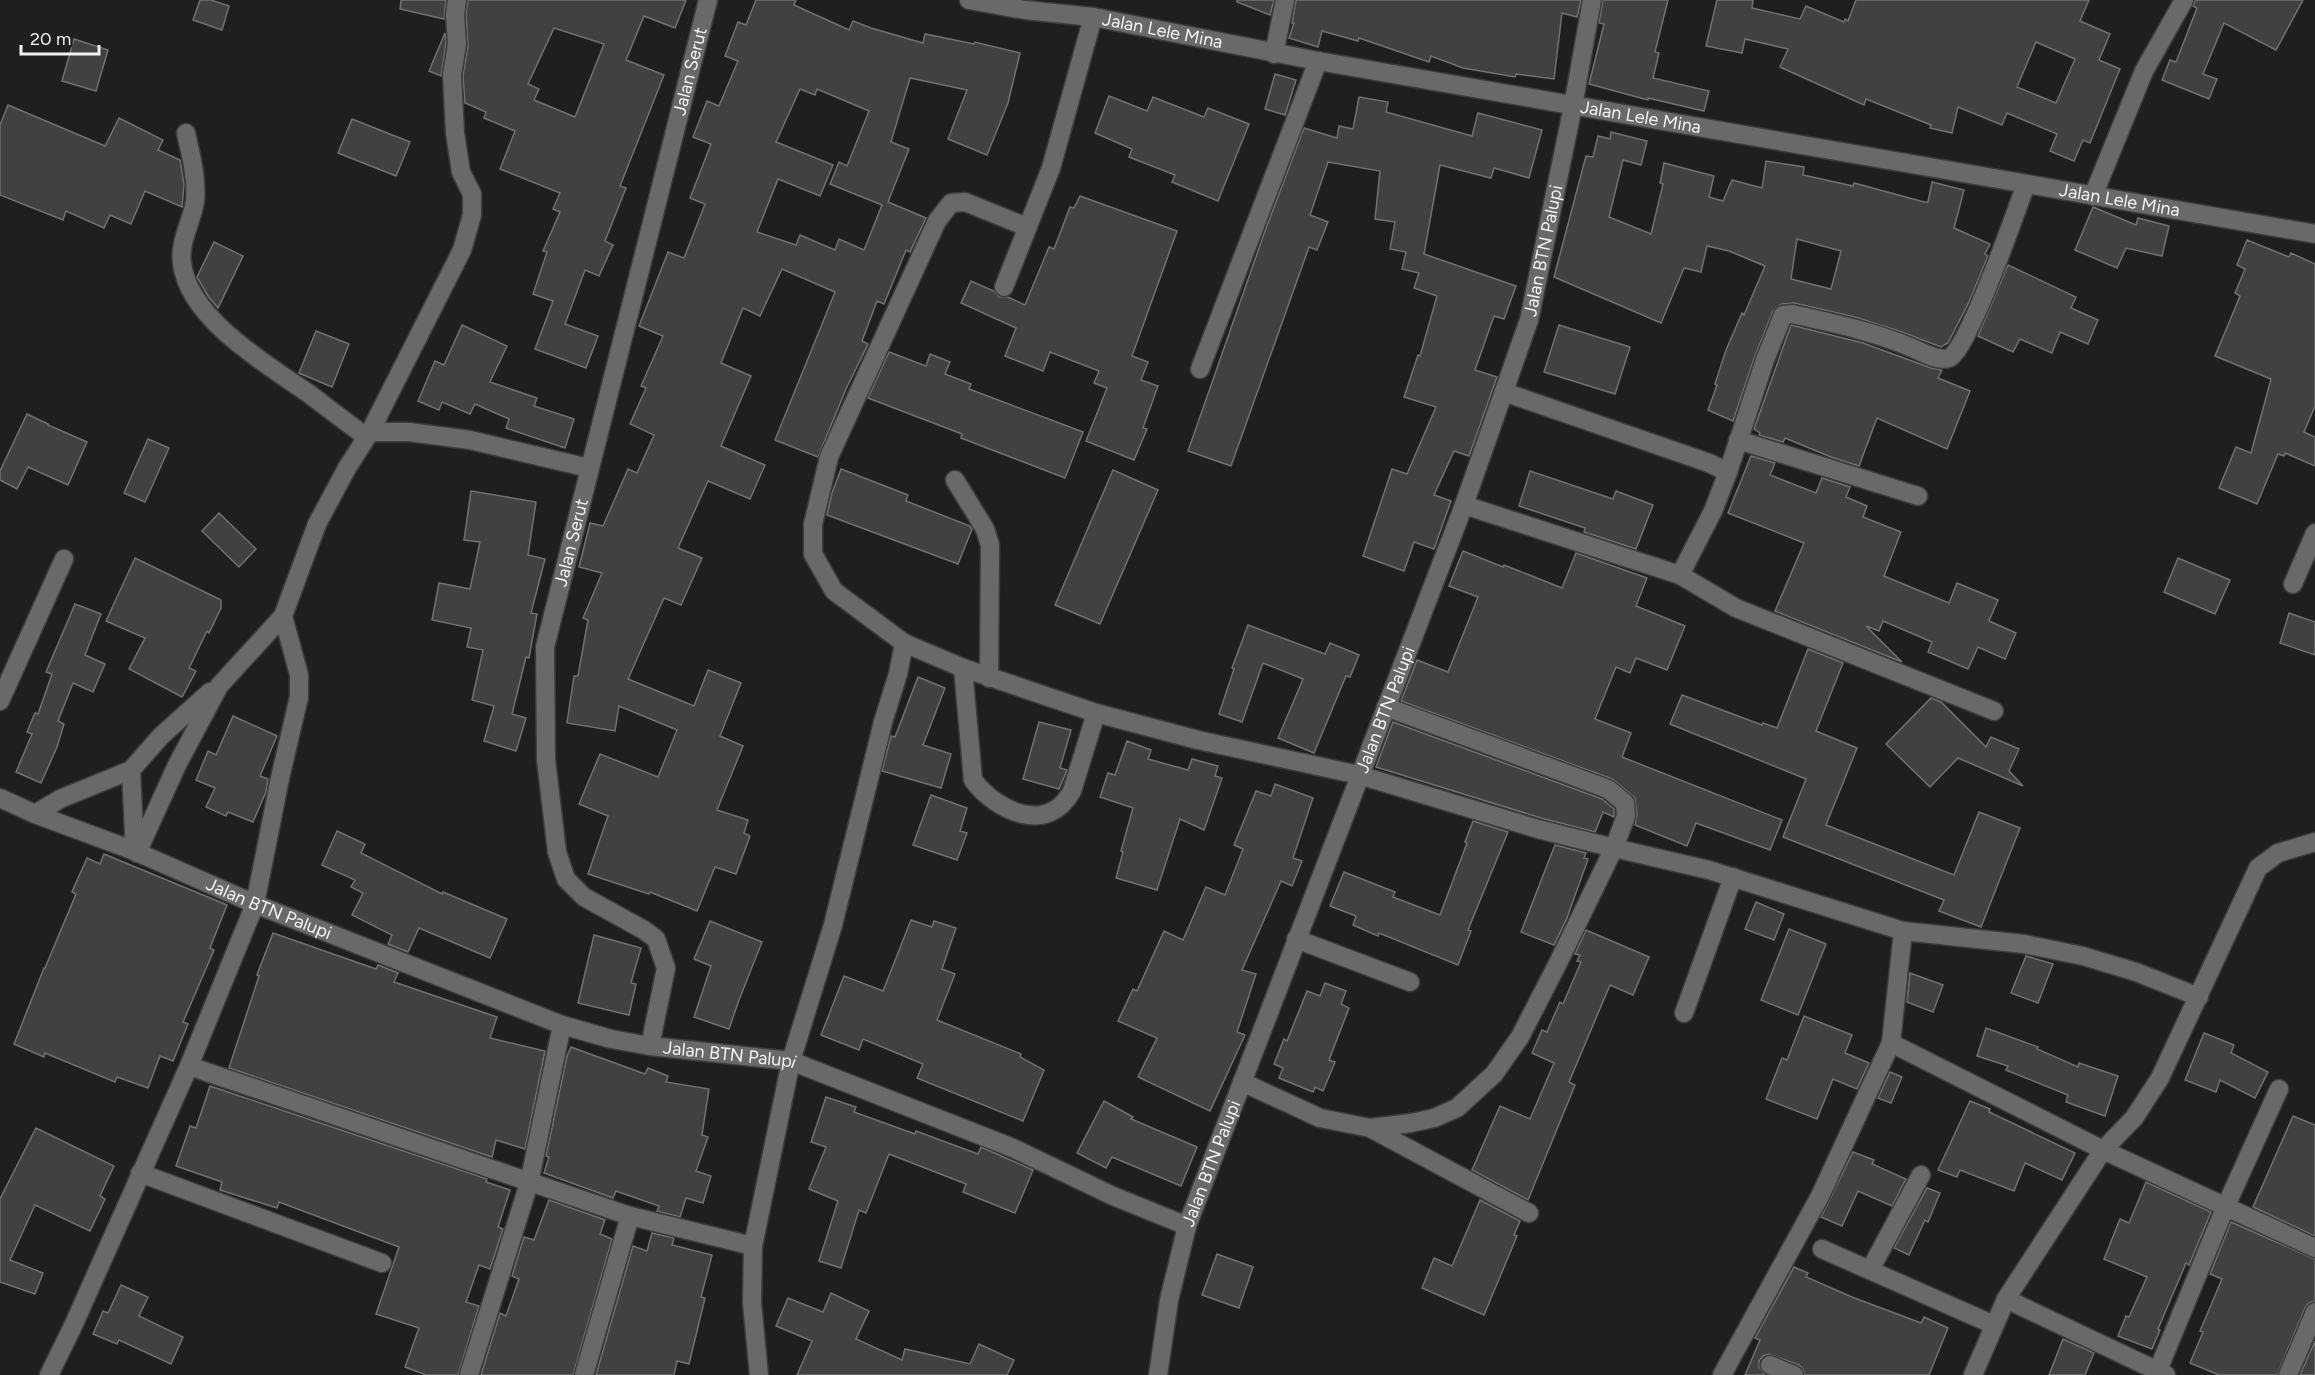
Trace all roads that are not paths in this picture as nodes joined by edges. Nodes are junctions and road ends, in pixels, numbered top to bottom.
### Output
1 (457, 0) edge
2 (708, 0) edge
3 (969, 0) edge
4 (1285, 0) edge
5 (1593, 0) edge
6 (2184, 0) edge
7 (1026, 5) edge
8 (1093, 17) junction
9 (1274, 54) junction
10 (1318, 61) junction
11 (1574, 106) junction
12 (186, 133) dead end
13 (2026, 184) junction
14 (2093, 196) junction
15 (1027, 227) junction
16 (2315, 234) edge
17 (1004, 287) dead end
18 (1200, 369) dead end
19 (1504, 392) junction
20 (368, 434) junction
21 (1738, 440) junction
22 (589, 468) junction
23 (1728, 472) junction
24 (955, 480) dead end
25 (1918, 496) dead end
26 (1464, 505) junction
27 (2315, 533) edge
28 (64, 559) dead end
29 (1680, 575) junction
30 (2293, 584) dead end
31 (283, 616) junction
32 (904, 643) junction
33 (963, 668) junction
34 (989, 678) junction
35 (219, 686) junction
36 (0, 701) edge
37 (1386, 707) junction
38 (1994, 711) dead end
39 (1096, 713) junction
40 (131, 770) junction
41 (1359, 775) junction
42 (0, 798) edge
43 (35, 814) junction
44 (2315, 842) edge
45 (1614, 848) junction
46 (135, 852) junction
47 (1733, 877) junction
48 (255, 904) junction
49 (1903, 931) junction
50 (1296, 939) junction
51 (1410, 982) dead end
52 (2199, 997) junction
53 (1684, 1013) dead end
54 (562, 1025) junction
55 (1891, 1043) junction
56 (650, 1046) junction
57 (790, 1061) junction
58 (189, 1066) junction
59 (1242, 1082) junction
60 (2279, 1089) dead end
61 (1370, 1128) junction
62 (2103, 1150) junction
63 (140, 1173) junction
64 (1921, 1175) dead end
65 (529, 1183) junction
66 (2225, 1208) junction
67 (1529, 1213) dead end
68 (630, 1216) junction
69 (1187, 1226) junction
70 (753, 1246) junction
71 (2315, 1248) edge
72 (1822, 1249) dead end
73 (382, 1263) dead end
74 (1870, 1270) junction
75 (2006, 1299) junction
76 (2315, 1312) edge
77 (1994, 1325) junction
78 (1770, 1365) dead end
79 (760, 1374) edge
80 (2160, 1374) edge
81 (49, 1375) edge
82 (469, 1375) edge
83 (584, 1375) edge
84 (1158, 1375) edge
85 (1722, 1375) edge
86 (1794, 1375) edge
87 (1973, 1375) edge
88 (2288, 1375) edge

1 - 20 street
2 - 22 street, Jalan Serut
3 - 7 street, Jalan Lele Mina
4 - 9 street
5 - 11 street, Jalan BTN Palupi
6 - 14 street
7 - 8 street, Jalan Lele Mina
8 - 9 street, Jalan Lele Mina
8 - 15 street
9 - 10 street, Jalan Lele Mina
10 - 11 street, Jalan Lele Mina
10 - 18 street
11 - 13 street, Jalan Lele Mina
11 - 19 street, Jalan BTN Palupi
12 - 20 street
13 - 14 street, Jalan Lele Mina
13 - 21 street
14 - 16 street, Jalan Lele Mina
15 - 17 street
15 - 32 street
19 - 23 street
19 - 26 street, Jalan BTN Palupi
20 - 22 street
20 - 31 street
21 - 23 street
21 - 25 street
22 - 56 street, Jalan Serut
23 - 29 street
24 - 34 street
26 - 29 street
26 - 37 street, Jalan BTN Palupi
27 - 30 street
28 - 36 street
29 - 38 street
31 - 35 street
31 - 48 street
32 - 33 street
32 - 57 street
33 - 34 street
33 - 39 street
34 - 39 street
35 - 40 street
35 - 46 street
37 - 41 street, Jalan BTN Palupi
37 - 45 street
39 - 41 street
40 - 43 street
40 - 46 street
41 - 45 street
41 - 50 street, Jalan BTN Palupi
42 - 43 street, Jalan BTN Palupi
43 - 46 street, Jalan BTN Palupi
44 - 52 street
45 - 47 street
45 - 61 street
46 - 48 street, Jalan BTN Palupi
47 - 49 street
47 - 53 street
48 - 54 street, Jalan BTN Palupi
48 - 58 street
49 - 52 street
49 - 55 street
50 - 51 street
50 - 59 street, Jalan BTN Palupi
52 - 62 street
54 - 56 street, Jalan BTN Palupi
54 - 65 street
55 - 62 street
55 - 85 street
56 - 57 street, Jalan BTN Palupi
57 - 69 street, Jalan BTN Palupi
57 - 70 street
58 - 63 street
58 - 65 street
59 - 61 street
59 - 69 street, Jalan BTN Palupi
60 - 66 street
61 - 67 street
62 - 66 street
62 - 75 street
63 - 73 street
63 - 81 street
64 - 74 street
65 - 68 street
65 - 82 street
66 - 71 street
66 - 80 street
68 - 70 street
68 - 83 street
69 - 84 street
70 - 79 street
72 - 74 street
74 - 77 street
75 - 77 street
75 - 80 street
76 - 88 street
77 - 87 street
78 - 86 street

